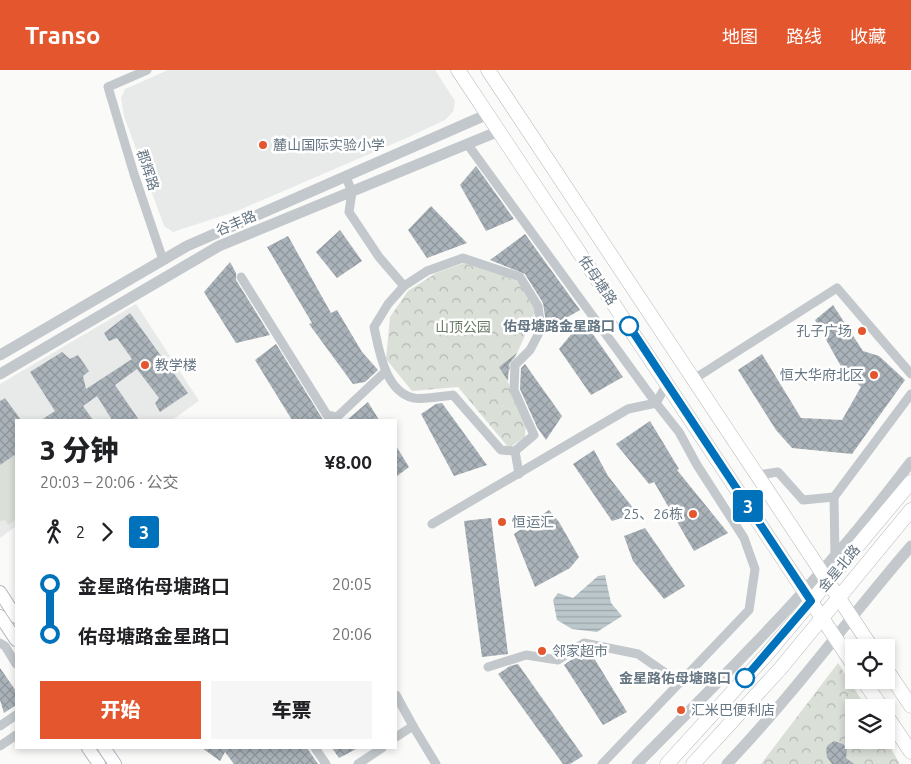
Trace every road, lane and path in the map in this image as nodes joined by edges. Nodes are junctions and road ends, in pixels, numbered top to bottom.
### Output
1 (147, 70) edge
2 (458, 70) edge
3 (488, 70) edge
4 (488, 114) junction
5 (499, 131) junction
6 (468, 145) junction
7 (346, 177) junction
8 (352, 192) junction
9 (163, 260) junction
10 (241, 277) dead end
11 (404, 286) junction
12 (0, 355) edge
13 (386, 371) junction
14 (0, 374) edge
15 (911, 374) edge
16 (694, 379) junction
17 (667, 384) junction
18 (911, 394) edge
19 (656, 403) junction
20 (515, 451) junction
21 (911, 462) edge
22 (519, 474) junction
23 (758, 475) junction
24 (911, 482) edge
25 (834, 497) junction
26 (911, 510) edge
27 (432, 524) dead end
28 (911, 546) edge
29 (835, 556) junction
30 (825, 576) junction
31 (0, 592) edge
32 (808, 596) junction
33 (839, 597) junction
34 (15, 614) edge
35 (0, 616) edge
36 (851, 616) junction
37 (822, 618) junction
38 (835, 637) junction
39 (15, 638) edge
40 (866, 639) edge
41 (0, 643) edge
42 (845, 652) edge
43 (15, 662) edge
44 (488, 668) dead end
45 (895, 682) edge
46 (680, 683) junction
47 (397, 697) edge
48 (911, 706) edge
49 (15, 716) edge
50 (0, 726) edge
51 (413, 726) junction
52 (895, 728) edge
53 (15, 736) edge
54 (397, 737) edge
55 (0, 746) edge
56 (89, 749) edge
57 (105, 749) edge
58 (316, 749) edge
59 (380, 749) edge
60 (911, 752) edge
61 (99, 764) edge
62 (115, 764) edge
63 (326, 764) edge
64 (358, 764) edge
65 (436, 764) edge
66 (602, 764) edge
67 (638, 764) edge
68 (667, 764) edge
69 (693, 764) edge
70 (727, 764) edge

1 - 9 street, 郡辉路
2 - 4 main road, 佑母塘路
3 - 16 main road, 佑母塘路
4 - 5 main road, 佑母塘路
4 - 7 street, 谷丰路
5 - 6 street, 谷丰路
5 - 17 main road, 佑母塘路
6 - 8 street, 谷丰路
6 - 19 street
7 - 8 street
7 - 9 street, 谷丰路
8 - 11 street
8 - 14 street, 谷丰路
9 - 12 street, 谷丰路
10 - 13 street
11 - 13 street
11 - 20 street
13 - 20 street
15 - 16 street
16 - 23 main road, 佑母塘路
17 - 19 street
17 - 32 main road, 佑母塘路
18 - 25 street
19 - 22 street
19 - 46 street
20 - 22 street
21 - 29 street
22 - 27 street
23 - 25 street
23 - 30 main road, 佑母塘路
24 - 30 main road, 金星北路
25 - 29 street
26 - 33 main road, 金星北路
28 - 36 street
29 - 30 street
30 - 32 main road, 金星北路
30 - 33 main road, 佑母塘路
31 - 34 main road
32 - 37 main road, 佑母塘路
32 - 67 street
32 - 68 main road, 金星北路
33 - 36 main road, 佑母塘路
33 - 37 main road, 金星北路
35 - 39 main road
36 - 38 street
36 - 40 main road, 佑母塘路
37 - 38 main road, 佑母塘路
37 - 69 main road, 金星北路
38 - 42 main road, 佑母塘路
38 - 70 street
41 - 43 street
44 - 46 street
45 - 48 main road
46 - 66 street
47 - 51 street
49 - 50 street
51 - 54 street
51 - 65 street
52 - 60 main road
53 - 55 street
56 - 61 main road
57 - 62 main road
58 - 63 street
59 - 64 street

